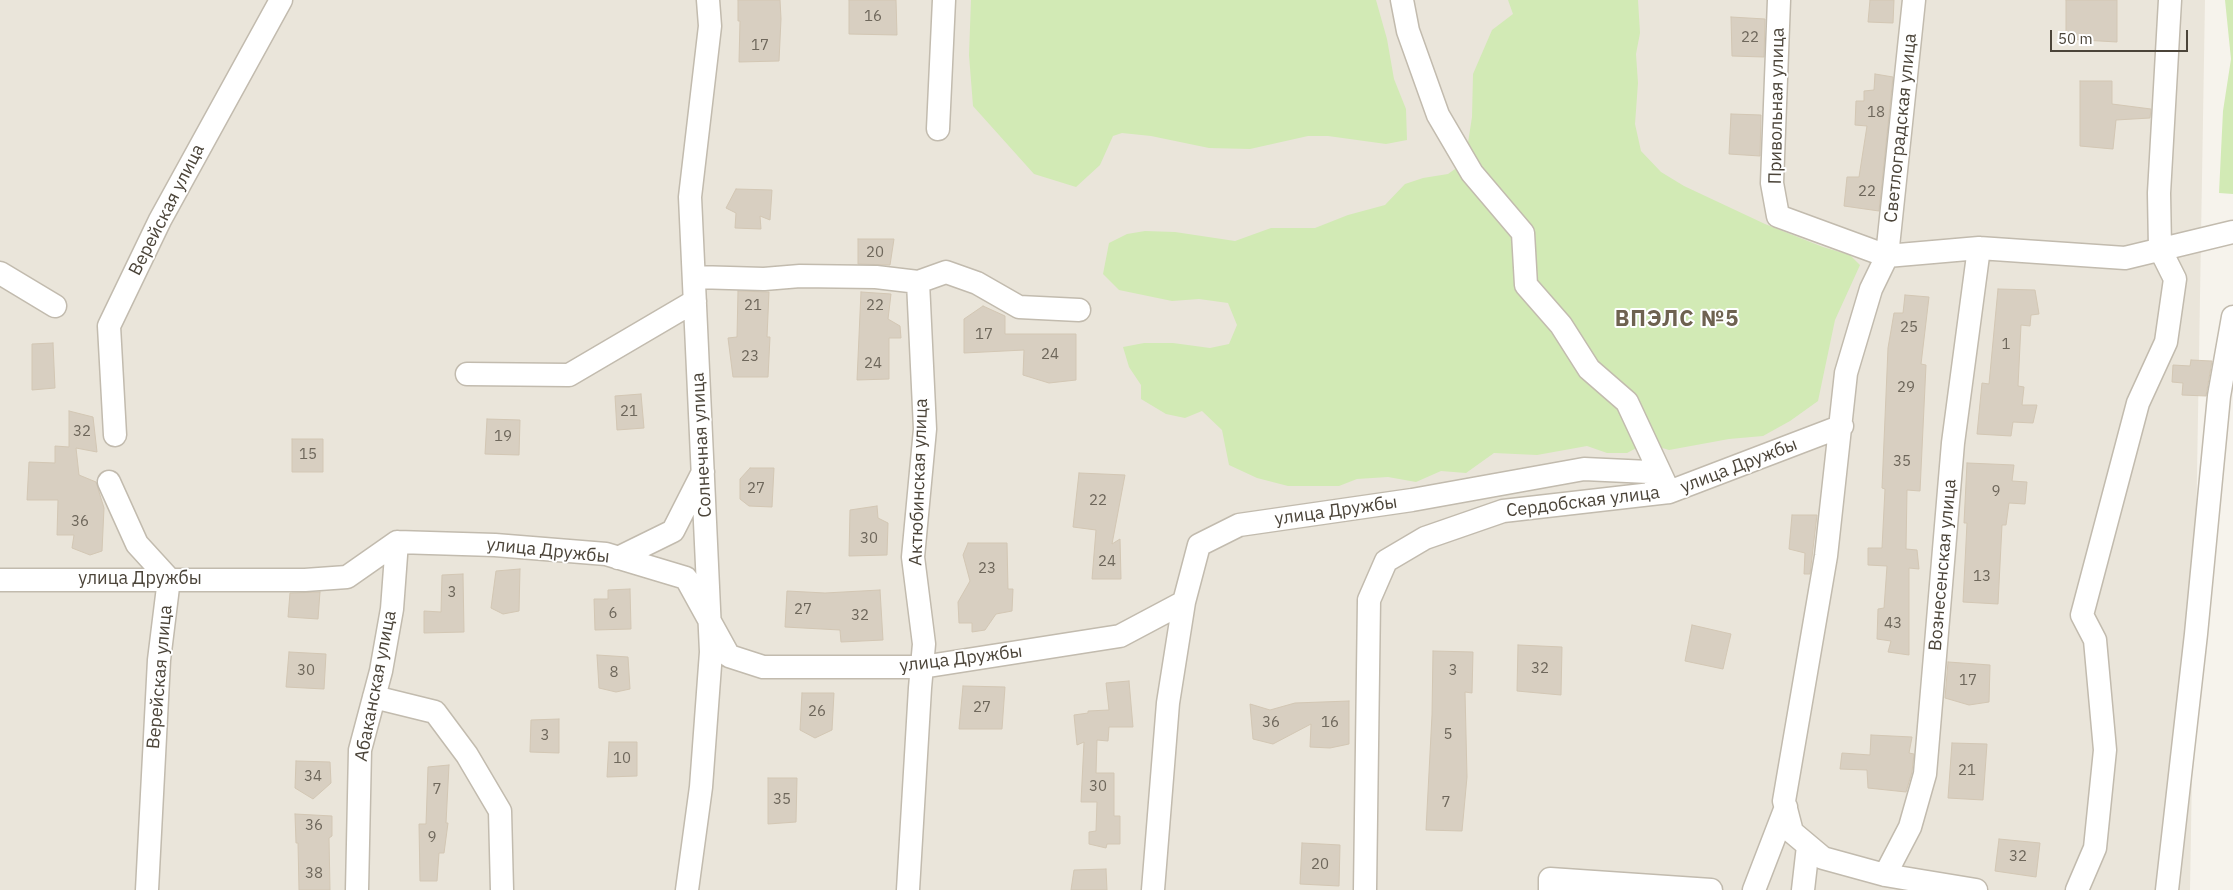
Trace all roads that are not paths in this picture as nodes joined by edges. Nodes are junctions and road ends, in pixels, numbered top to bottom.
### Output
1 (281, 0) edge
2 (708, 0) edge
3 (944, 0) edge
4 (1402, 0) edge
5 (1780, 0) edge
6 (1914, 0) edge
7 (2170, 0) edge
8 (938, 129) dead end
9 (2233, 232) edge
10 (1979, 248) junction
11 (2160, 249) junction
12 (1888, 256) junction
13 (0, 273) edge
14 (695, 277) junction
15 (918, 282) junction
16 (695, 301) junction
17 (55, 306) dead end
18 (1079, 310) dead end
19 (2233, 317) edge
20 (467, 374) dead end
21 (1842, 426) junction
22 (115, 435) dead end
23 (704, 471) junction
24 (109, 482) dead end
25 (1669, 492) junction
26 (397, 542) junction
27 (618, 558) junction
28 (169, 579) junction
29 (0, 580) edge
30 (1184, 602) junction
31 (711, 622) junction
32 (922, 667) junction
33 (374, 698) junction
34 (1786, 807) junction
35 (1808, 846) junction
36 (1885, 875) junction
37 (147, 890) edge
38 (357, 890) edge
39 (502, 890) edge
40 (687, 890) edge
41 (908, 890) edge
42 (1153, 890) edge
43 (1365, 890) edge
44 (1550, 890) edge
45 (1712, 890) edge
46 (1754, 890) edge
47 (1803, 890) edge
48 (1976, 890) edge
49 (2076, 890) edge
50 (2167, 890) edge

1 - 22 street, Верейская улица
2 - 14 street, Солнечная улица
3 - 8 street
4 - 25 street, Сердобская улица
5 - 12 street, Привольная улица
6 - 12 street, Светлоградская улица
7 - 11 street
9 - 11 street
10 - 11 street
10 - 12 street
10 - 36 street, Вознесенская улица
11 - 49 street
12 - 21 street
13 - 17 street
14 - 15 street
14 - 16 street, Солнечная улица
15 - 18 street
15 - 32 street, Актюбинская улица
16 - 20 street
16 - 23 street, Солнечная улица
19 - 50 street
21 - 25 street, улица Дружбы
21 - 34 street
23 - 27 street
23 - 31 street, Солнечная улица
24 - 28 street, Верейская улица
25 - 30 street, улица Дружбы
25 - 43 street, Сердобская улица
26 - 27 street, улица Дружбы
26 - 28 street, улица Дружбы
26 - 33 street, Абаканская улица
27 - 31 street, улица Дружбы
28 - 29 street, улица Дружбы
28 - 37 street, Верейская улица
30 - 32 street, улица Дружбы
30 - 42 street
31 - 32 street, улица Дружбы
31 - 40 street, Солнечная улица
32 - 41 street, Актюбинская улица
33 - 38 street, Абаканская улица
33 - 39 street
34 - 35 street
34 - 46 street
35 - 36 street
35 - 47 street
36 - 48 street
44 - 45 street

